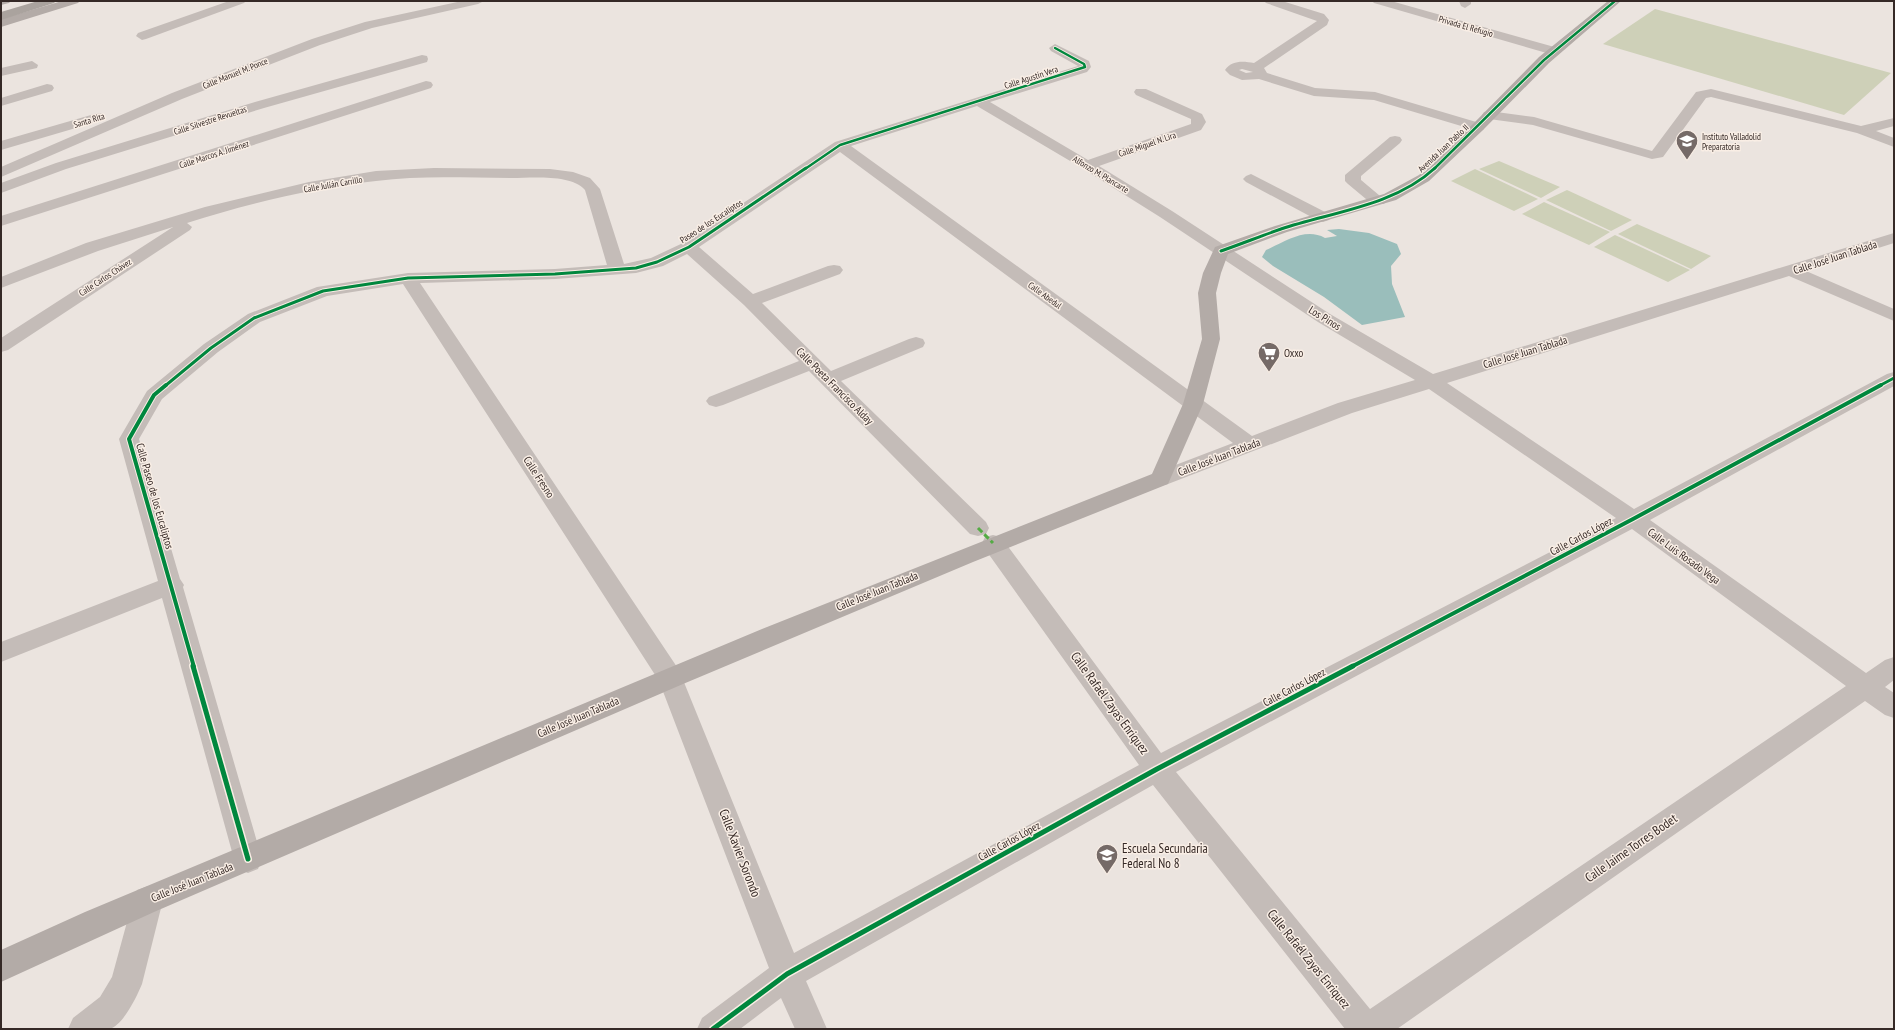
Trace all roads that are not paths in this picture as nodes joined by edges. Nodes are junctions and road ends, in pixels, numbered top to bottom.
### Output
1 (5, 1) edge
2 (36, 1) edge
3 (50, 1) edge
4 (74, 1) edge
5 (240, 1) edge
6 (478, 1) edge
7 (1270, 1) edge
8 (1378, 1) edge
9 (1615, 1) edge
10 (1, 2) edge
11 (1, 11) edge
12 (1, 16) edge
13 (1, 23) edge
14 (1449, 33) dead end
15 (142, 36) dead end
16 (1055, 48) dead end
17 (1549, 55) junction
18 (422, 59) dead end
19 (32, 65) dead end
20 (1, 72) edge
21 (426, 85) dead end
22 (47, 88) dead end
23 (1141, 92) dead end
24 (177, 96) junction
25 (1, 102) edge
26 (979, 102) junction
27 (1492, 112) junction
28 (1894, 122) edge
29 (1478, 127) junction
30 (1861, 130) junction
31 (1395, 140) dead end
32 (1894, 143) edge
33 (840, 145) junction
34 (1, 146) edge
35 (1087, 165) junction
36 (1, 172) edge
37 (1251, 178) dead end
38 (1, 188) edge
39 (1378, 201) junction
40 (211, 210) junction
41 (1323, 217) junction
42 (1, 221) edge
43 (1894, 238) edge
44 (688, 247) junction
45 (1221, 251) junction
46 (617, 269) junction
47 (834, 270) dead end
48 (1792, 271) junction
49 (408, 278) junction
50 (1, 283) edge
51 (750, 301) junction
52 (1894, 316) edge
53 (916, 343) dead end
54 (1, 346) edge
55 (812, 363) junction
56 (1894, 378) edge
57 (828, 379) junction
58 (1431, 381) junction
59 (716, 401) dead end
60 (1193, 404) junction
61 (1250, 445) junction
62 (1160, 479) junction
63 (1633, 519) junction
64 (986, 536) junction
65 (172, 584) junction
66 (1, 652) edge
67 (1894, 667) edge
68 (670, 677) junction
69 (1866, 687) junction
70 (1894, 707) edge
71 (1157, 769) junction
72 (248, 859) junction
73 (148, 900) junction
74 (1, 966) edge
75 (787, 974) junction
76 (84, 1029) edge
77 (713, 1029) edge
78 (812, 1029) edge
79 (1365, 1029) edge
80 (1369, 1029) edge

1 - 10 main road
2 - 11 highway
3 - 12 highway
4 - 13 main road
5 - 15 street
6 - 24 street, Calle Manuel M. Ponce
7 - 29 street
8 - 17 street, Privada El Refugio
9 - 17 main road, Avenida Juan Pablo II
14 - 17 street
16 - 26 street, Calle Agustín Vera
17 - 27 main road, Avenida Juan Pablo II
18 - 38 street, Calle Silvestre Revueltas
19 - 20 street
21 - 42 street, Calle Marcos A. Jiménez
22 - 25 street
23 - 35 street, Calle Miguel N. Lira
24 - 34 street, Santa Rita
24 - 36 street, Calle Manuel M. Ponce
26 - 33 street, Paseo de los Eucaliptos
26 - 35 street, Alfonzo M. Plancarte
27 - 29 main road, Avenida Juan Pablo II
27 - 30 street
28 - 30 street
29 - 39 main road, Avenida Juan Pablo II
30 - 32 street
31 - 39 street
33 - 44 street, Paseo de los Eucaliptos
33 - 60 street, Calle Abedul
35 - 45 street, Alfonzo M. Plancarte
37 - 41 street
39 - 41 main road, Avenida Juan Pablo II
40 - 46 street, Calle Julián Carrillo
40 - 50 street, Calle Julián Carrillo
40 - 54 street, Calle Carlos Chávez
41 - 45 main road, Avenida Juan Pablo II
43 - 48 street, Calle José Juan Tablada
44 - 46 street, Paseo de los Eucaliptos
44 - 51 street, Calle Poeta Francisco Alday
45 - 58 street, Los Pinos
45 - 60 main road, Calle José Juan Tablada
46 - 49 street, Paseo de los Eucaliptos
47 - 51 street
48 - 52 street
48 - 58 street, Calle José Juan Tablada
49 - 65 street, Calle Paseo de los Eucaliptos
49 - 68 street, Calle Fresno
51 - 55 street, Calle Poeta Francisco Alday
53 - 57 street
55 - 57 street, Calle Poeta Francisco Alday
55 - 59 street
56 - 63 street, Calle Carlos López
57 - 64 street, Calle Poeta Francisco Alday
58 - 61 street, Calle José Juan Tablada
58 - 63 street, Calle Luis Rosado Vega
60 - 61 street, Calle Abedul
60 - 62 main road, Calle José Juan Tablada
61 - 62 street, Calle José Juan Tablada
62 - 64 main road, Calle José Juan Tablada
63 - 69 street, Calle Luis Rosado Vega
63 - 71 street, Calle Carlos López
64 - 68 main road, Calle José Juan Tablada
64 - 71 street, Calle Rafaél Zayas Enriquez
65 - 66 street
65 - 72 street, Calle Paseo de los Eucaliptos
67 - 69 street, Calle Jaime Torres Bodet
68 - 72 main road, Calle José Juan Tablada
68 - 75 street, Calle Xavier Sorondo
69 - 70 street, Calle Luis Rosado Vega
69 - 80 street, Calle Jaime Torres Bodet
71 - 75 street, Calle Carlos López
71 - 79 street, Calle Rafaél Zayas Enriquez
72 - 73 main road, Calle José Juan Tablada
73 - 74 main road, Calle José Juan Tablada
73 - 76 street
75 - 77 street, Calle Carlos López
75 - 78 street, Calle Xavier Sorondo

